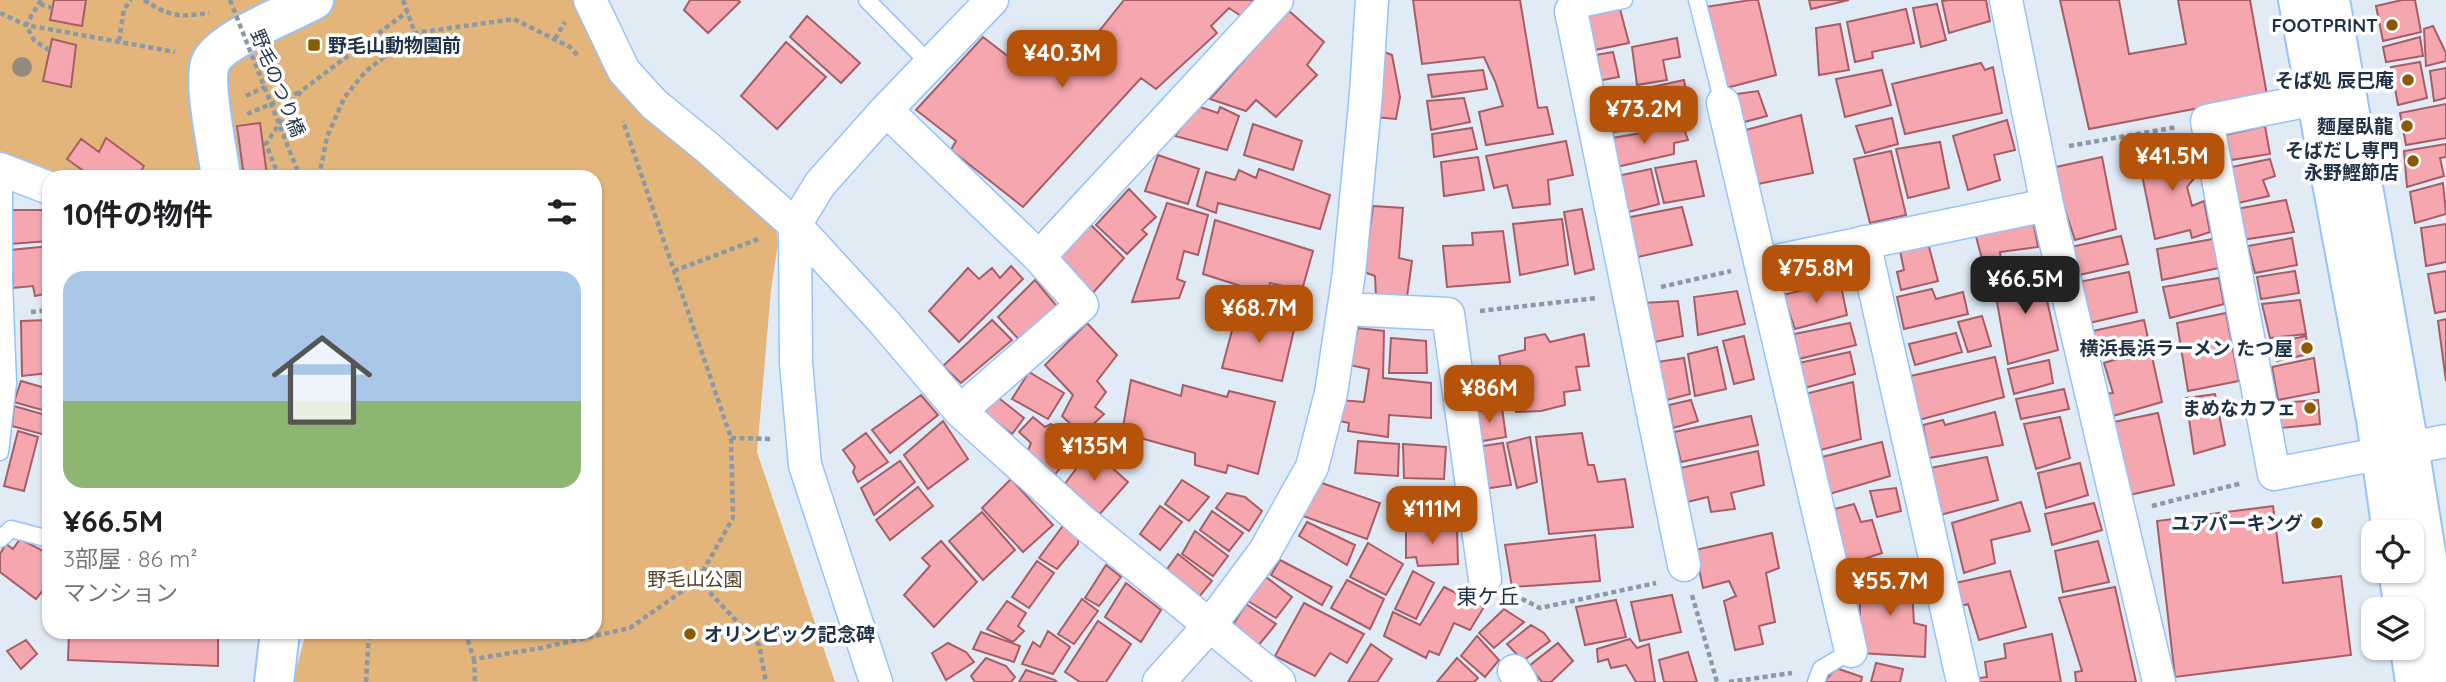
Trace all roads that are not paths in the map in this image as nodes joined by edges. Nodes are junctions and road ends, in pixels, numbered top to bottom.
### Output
1 (314, 0) edge
2 (590, 0) edge
3 (867, 0) edge
4 (992, 0) edge
5 (1277, 0) edge
6 (1372, 0) edge
7 (1624, 0) edge
8 (1697, 0) edge
9 (2006, 0) edge
10 (2298, 0) edge
11 (2330, 0) edge
12 (1571, 11) joint
13 (930, 64) junction
14 (2315, 99) junction
15 (1723, 103) joint
16 (886, 110) junction
17 (2, 170) edge
18 (220, 170) edge
19 (42, 185) edge
20 (2047, 205) junction
21 (795, 225) junction
22 (1864, 242) junction
23 (1039, 257) junction
24 (1762, 264) junction
25 (1344, 309) junction
26 (960, 411) junction
27 (2446, 440) edge
28 (2395, 450) junction
29 (0, 452) edge
30 (2392, 520) edge
31 (42, 537) edge
32 (0, 539) edge
33 (1686, 573) road end
34 (1485, 579) road end
35 (1210, 625) junction
36 (279, 639) edge
37 (1850, 651) joint
38 (2412, 660) edge
39 (1818, 675) edge
40 (2446, 676) edge
41 (274, 682) edge
42 (876, 682) edge
43 (1159, 682) edge
44 (1279, 682) edge
45 (1963, 682) edge
46 (2159, 682) edge
47 (2415, 682) edge

1 - 18 main road
2 - 21 street
3 - 13 lane
4 - 13 street
5 - 23 street
6 - 25 street
7 - 12 lane
8 - 15 lane
9 - 20 street
10 - 14 main road
11 - 28 main road
12 - 33 street
13 - 16 street
14 - 28 main road
14 - 28 street
15 - 24 street
16 - 21 street
16 - 23 street
17 - 19 street
17 - 29 lane
20 - 22 street
20 - 46 street
21 - 26 street
21 - 42 street
22 - 24 street
22 - 45 street
23 - 26 street
24 - 37 street
25 - 34 street
25 - 35 street
26 - 35 street
27 - 28 street
28 - 30 main road
28 - 40 main road
31 - 32 lane
35 - 43 street
35 - 44 street
36 - 41 main road
37 - 39 lane
38 - 47 main road

